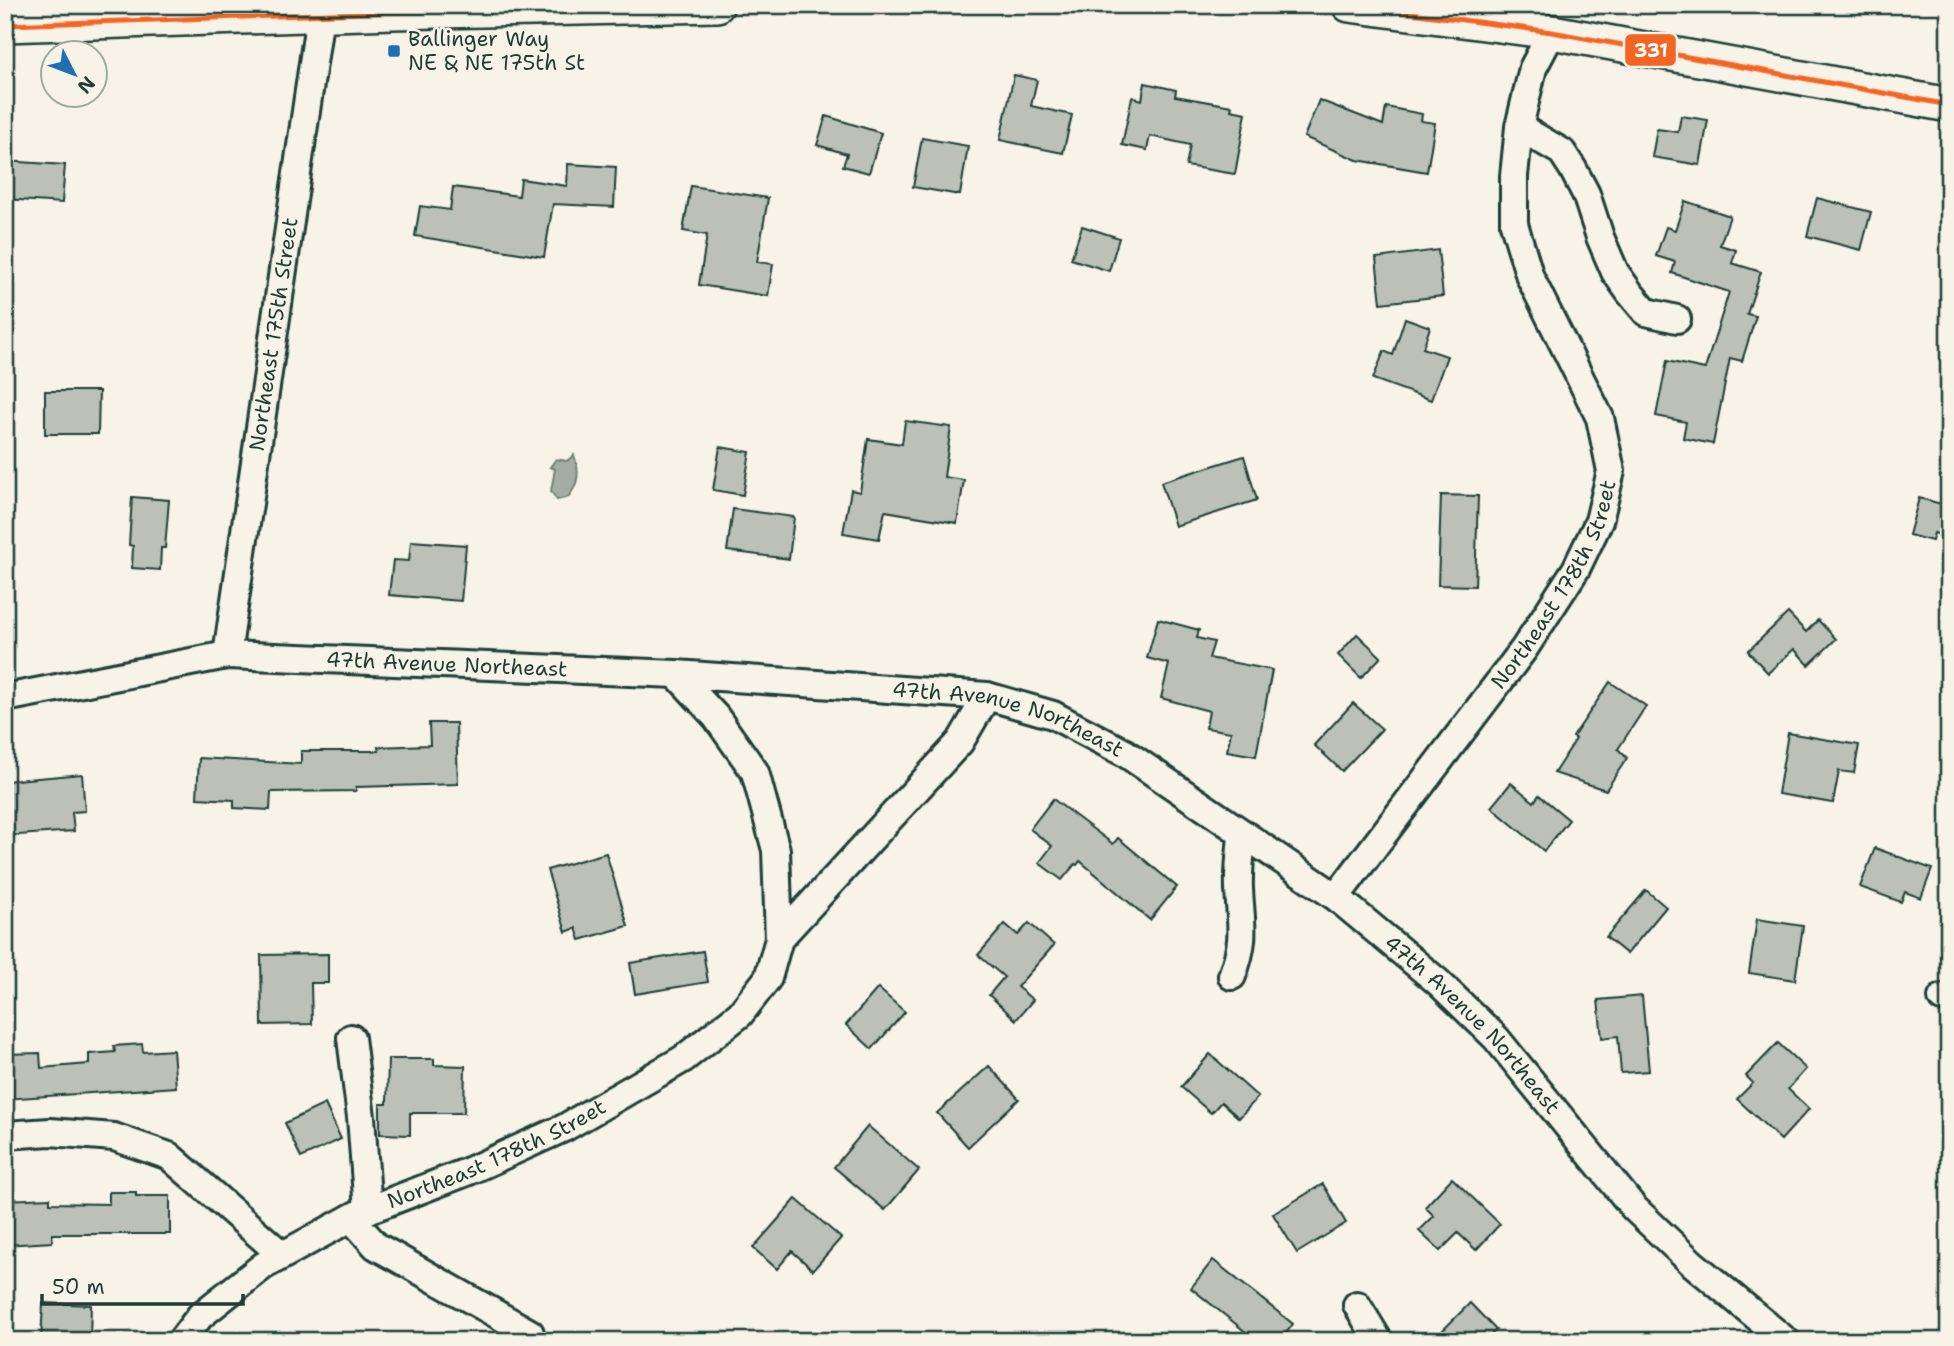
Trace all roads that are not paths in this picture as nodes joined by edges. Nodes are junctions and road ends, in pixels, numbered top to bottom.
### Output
1 (717, 5) edge
2 (1367, 6) edge
3 (320, 15) junction
4 (5, 24) edge
5 (1552, 32) junction
6 (1949, 105) edge
7 (1519, 127) junction
8 (1677, 319) dead end
9 (227, 655) junction
10 (676, 674) junction
11 (987, 696) junction
12 (5, 698) edge
13 (1242, 834) junction
14 (1336, 898) junction
15 (779, 939) junction
16 (1231, 976) dead end
17 (351, 1038) dead end
18 (5, 1135) edge
19 (360, 1214) junction
20 (282, 1255) junction
21 (1357, 1305) dead end
22 (530, 1333) dead end
23 (181, 1341) edge
24 (1379, 1341) edge
25 (1786, 1341) edge

1 - 3 main road
2 - 5 main road
3 - 4 main road
3 - 9 street, Northeast 175th Street
5 - 6 main road
5 - 7 street, Northeast 178th Street
7 - 8 street
7 - 14 street, Northeast 178th Street
9 - 10 street, 47th Avenue Northeast
9 - 12 street, 47th Avenue Northeast
10 - 11 street, 47th Avenue Northeast
10 - 15 street, Northeast 178th Street
11 - 13 street, 47th Avenue Northeast
11 - 15 street, Northeast 178th Street
13 - 14 street, 47th Avenue Northeast
13 - 16 street
14 - 25 street, 47th Avenue Northeast
15 - 19 street, Northeast 178th Street
17 - 19 street
18 - 20 street
19 - 20 street, Northeast 178th Street
19 - 22 street
20 - 23 street, Northeast 178th Street
21 - 24 street

